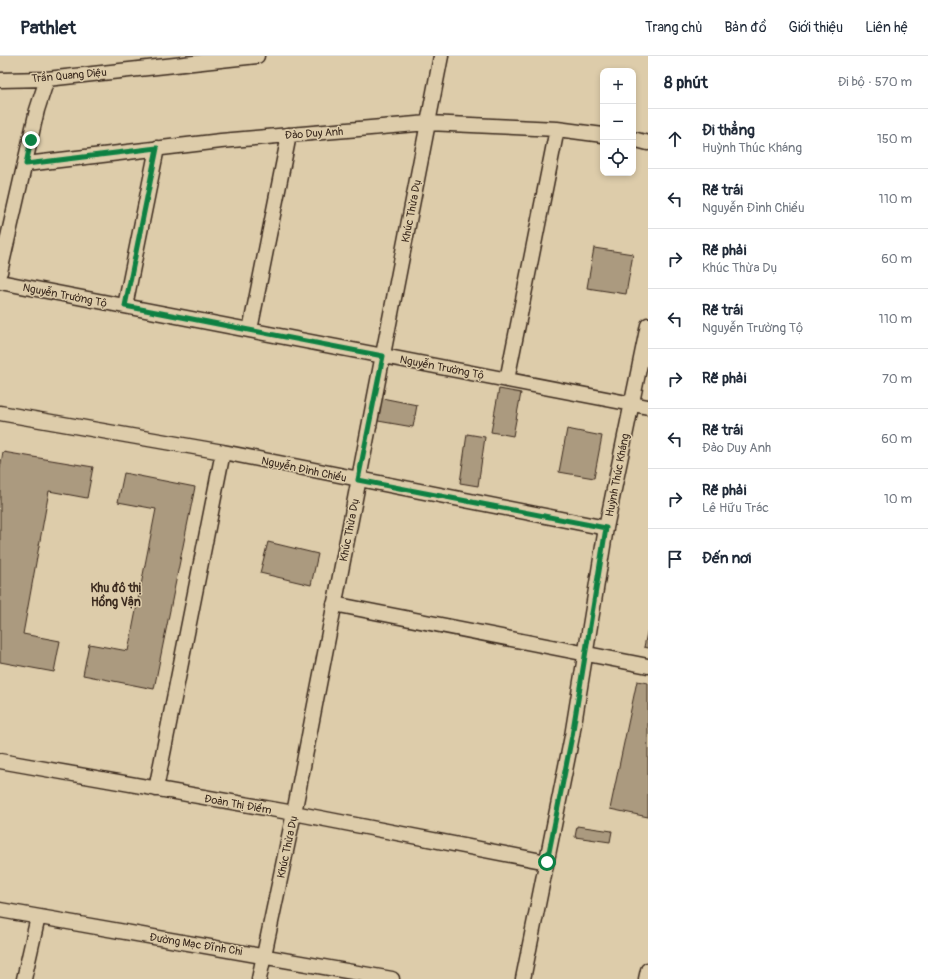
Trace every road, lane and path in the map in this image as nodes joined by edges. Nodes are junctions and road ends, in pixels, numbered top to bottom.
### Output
1 (257, 56) edge
2 (441, 56) edge
3 (47, 79) junction
4 (0, 80) edge
5 (428, 123) junction
6 (557, 129) junction
7 (289, 135) junction
8 (600, 135) edge
9 (636, 140) edge
10 (648, 143) edge
11 (157, 148) junction
12 (26, 164) junction
13 (0, 272) edge
14 (0, 282) edge
15 (125, 306) junction
16 (648, 325) edge
17 (250, 330) junction
18 (383, 356) junction
19 (507, 380) junction
20 (631, 404) junction
21 (648, 407) edge
22 (0, 413) edge
23 (222, 452) junction
24 (358, 480) junction
25 (606, 528) junction
26 (334, 604) junction
27 (586, 654) junction
28 (648, 666) edge
29 (0, 761) edge
30 (156, 789) junction
31 (294, 813) junction
32 (547, 862) junction
33 (0, 910) edge
34 (38, 917) junction
35 (264, 955) junction
36 (648, 970) edge
37 (24, 979) edge
38 (259, 979) edge
39 (392, 979) edge
40 (523, 979) edge
41 (646, 979) edge

1 - 3 street, Trần Quang Diệu
2 - 5 street, Khúc Thừa Dụ
3 - 4 street, Trần Quang Diệu
3 - 12 street
5 - 6 street, Đào Duy Anh
5 - 7 street, Đào Duy Anh
5 - 18 street, Khúc Thừa Dụ
6 - 8 street, Đào Duy Anh
6 - 19 street
7 - 11 street, Đào Duy Anh
7 - 17 street
9 - 10 street
11 - 12 street, Đào Duy Anh
11 - 15 street
12 - 13 street
14 - 15 street, Nguyễn Trường Tộ
15 - 17 street, Nguyễn Trường Tộ
16 - 20 street, Huỳnh Thúc Kháng
17 - 18 street, Nguyễn Trường Tộ
18 - 19 street, Nguyễn Trường Tộ
18 - 24 street, Khúc Thừa Dụ
19 - 20 street, Nguyễn Trường Tộ
20 - 21 street, Nguyễn Trường Tộ
20 - 25 street, Huỳnh Thúc Kháng
22 - 23 street, Nguyễn Đình Chiểu
23 - 24 street, Nguyễn Đình Chiểu
23 - 30 street
24 - 25 street, Nguyễn Đình Chiểu
24 - 26 street, Khúc Thừa Dụ
25 - 27 street, Huỳnh Thúc Kháng
26 - 27 street
26 - 31 street, Khúc Thừa Dụ
27 - 28 street
27 - 32 street, Huỳnh Thúc Kháng
29 - 30 street, Đoàn Thị Điểm
30 - 31 street, Đoàn Thị Điểm
31 - 32 street, Đoàn Thị Điểm
31 - 35 street, Khúc Thừa Dụ
32 - 40 street, Huỳnh Thúc Kháng
33 - 34 street, Đường Mạc Đĩnh Chi
34 - 35 street, Đường Mạc Đĩnh Chi
34 - 37 street
35 - 38 street, Khúc Thừa Dụ
35 - 39 street, Đường Mạc Đĩnh Chi
36 - 41 street

